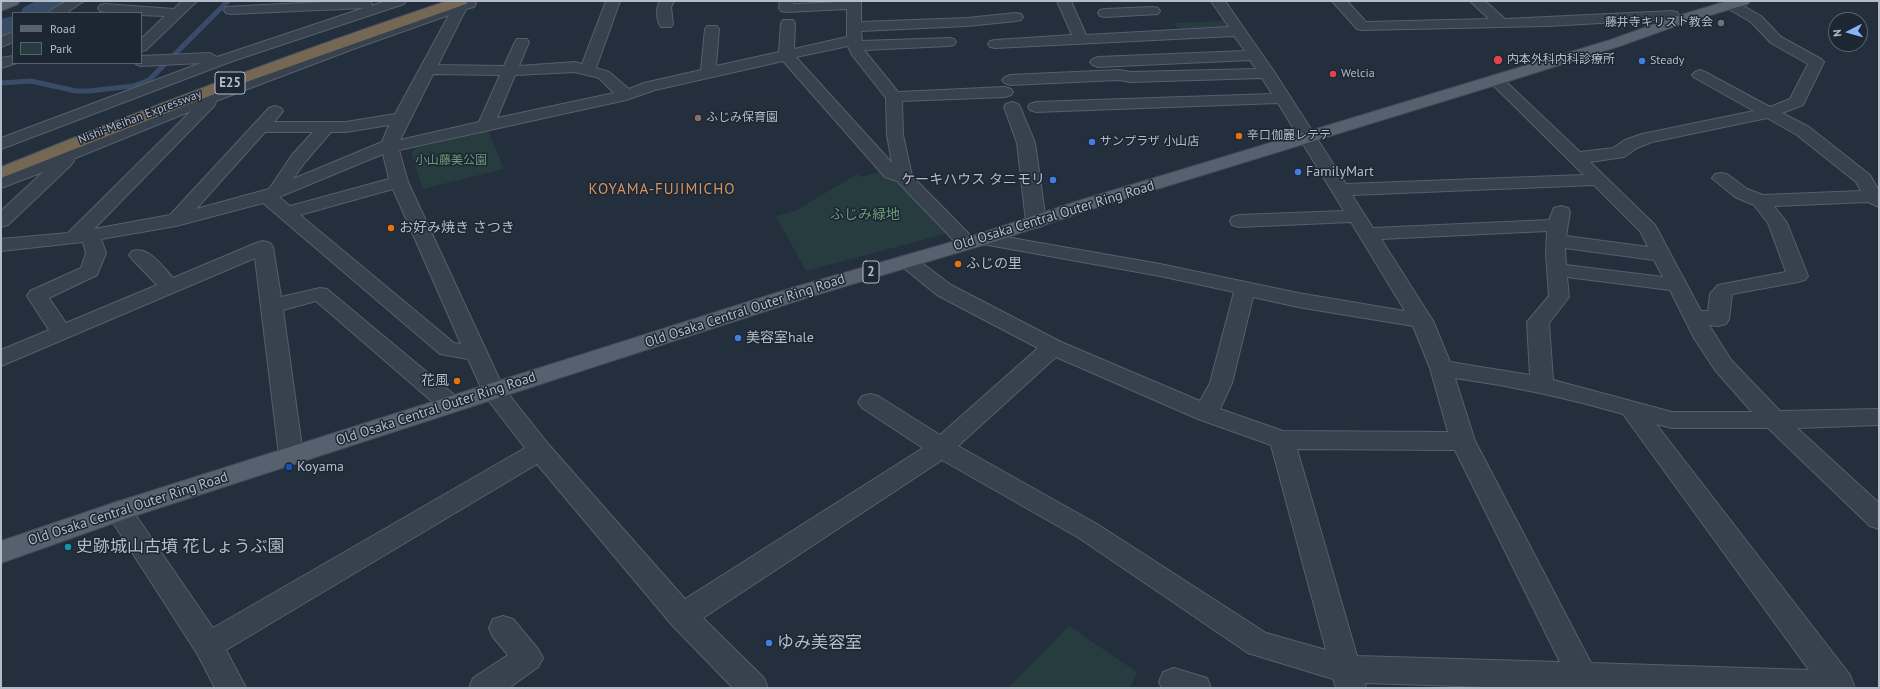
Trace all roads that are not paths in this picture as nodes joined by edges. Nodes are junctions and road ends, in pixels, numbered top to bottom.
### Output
1 (12, 1) edge
2 (77, 1) edge
3 (190, 1) edge
4 (399, 1) edge
5 (424, 1) edge
6 (479, 1) edge
7 (613, 1) edge
8 (668, 1) edge
9 (787, 1) edge
10 (1064, 1) edge
11 (1218, 1) edge
12 (1339, 1) edge
13 (1477, 1) edge
14 (1733, 2) edge
15 (462, 3) edge
16 (854, 3) edge
17 (322, 4) edge
18 (382, 4) edge
19 (1647, 4) dead end
20 (260, 5) edge
21 (1, 7) edge
22 (106, 7) edge
23 (231, 10) dead end
24 (1152, 10) edge
25 (58, 12) edge
26 (177, 13) junction
27 (1105, 13) dead end
28 (1677, 17) junction
29 (788, 23) dead end
30 (1502, 23) junction
31 (666, 24) dead end
32 (712, 29) dead end
33 (1238, 31) junction
34 (12, 37) edge
35 (855, 38) junction
36 (1081, 39) junction
37 (144, 41) edge
38 (522, 42) dead end
39 (949, 42) dead end
40 (1026, 42) junction
41 (1, 43) edge
42 (995, 44) dead end
43 (786, 55) junction
44 (1255, 55) junction
45 (233, 56) junction
46 (142, 61) edge
47 (1003, 66) dead end
48 (428, 69) junction
49 (510, 70) junction
50 (588, 70) junction
51 (1267, 72) junction
52 (708, 73) junction
53 (1700, 75) dead end
54 (1496, 80) junction
55 (1009, 93) junction
56 (626, 95) junction
57 (894, 96) junction
58 (214, 97) junction
59 (1282, 98) junction
60 (1036, 107) dead end
61 (275, 111) dead end
62 (1769, 113) junction
63 (401, 118) junction
64 (486, 125) junction
65 (260, 127) junction
66 (326, 127) junction
67 (1306, 137) junction
68 (1, 144) edge
69 (389, 146) junction
70 (75, 152) junction
71 (1, 156) edge
72 (1576, 158) junction
73 (1, 173) edge
74 (903, 177) junction
75 (1721, 178) dead end
76 (1597, 180) junction
77 (398, 182) junction
78 (1, 183) edge
79 (1339, 190) junction
80 (270, 195) junction
81 (1876, 199) edge
82 (1761, 201) junction
83 (286, 213) junction
84 (1356, 216) junction
85 (176, 220) junction
86 (1, 221) edge
87 (1239, 221) dead end
88 (1036, 222) junction
89 (1558, 226) junction
90 (1367, 234) junction
91 (82, 236) junction
92 (975, 241) junction
93 (4, 247) edge
94 (139, 255) dead end
95 (1661, 255) junction
96 (907, 261) junction
97 (1557, 270) junction
98 (1677, 285) junction
99 (170, 286) junction
100 (1245, 288) junction
101 (272, 306) junction
102 (1694, 317) junction
103 (1422, 321) junction
104 (62, 333) junction
105 (1053, 347) junction
106 (476, 352) junction
107 (1, 360) edge
108 (1441, 368) junction
109 (1542, 385) junction
110 (493, 390) junction
111 (870, 402) dead end
112 (450, 404) junction
113 (1631, 408) junction
114 (1206, 413) junction
115 (1879, 417) edge
116 (1774, 420) junction
117 (1282, 440) junction
118 (1463, 441) junction
119 (941, 448) junction
120 (540, 451) junction
121 (291, 456) junction
122 (119, 511) junction
123 (1879, 519) edge
124 (1, 552) edge
125 (682, 616) junction
126 (503, 628) dead end
127 (208, 646) junction
128 (1348, 679) edge
129 (1585, 683) edge
130 (1839, 687) edge
131 (231, 688) edge
132 (484, 688) edge
133 (753, 688) edge

1 - 21 main road
2 - 25 street
3 - 26 street
4 - 18 street
5 - 71 highway, Nishi-Meihan Expressway / E25
6 - 15 street
7 - 50 street
8 - 31 street
9 - 16 street
10 - 36 street
11 - 33 street
12 - 30 street
13 - 30 street
14 - 28 main road, Old Osaka Central Outer Ring Road / 2
14 - 62 street
15 - 48 street
15 - 58 street
15 - 73 highway, Nishi-Meihan Expressway / E25
16 - 35 street
17 - 18 street
17 - 20 street
18 - 45 street
19 - 28 street
20 - 23 street
22 - 26 street
24 - 27 street
26 - 37 street
28 - 30 street
28 - 54 main road, Old Osaka Central Outer Ring Road / 2
29 - 43 street
32 - 52 street
33 - 36 street
33 - 44 street
34 - 41 street
35 - 39 street
35 - 40 street
35 - 43 street
35 - 57 street
36 - 40 street
38 - 49 street
40 - 42 street
43 - 52 street
43 - 74 street
44 - 47 street
44 - 51 street
45 - 46 street
45 - 68 street
48 - 49 street
48 - 63 street
49 - 50 street
49 - 64 street
50 - 56 street
51 - 55 street
51 - 59 street
52 - 56 street
53 - 62 street
54 - 67 main road, Old Osaka Central Outer Ring Road / 2
54 - 72 street
55 - 57 street
55 - 88 street
56 - 64 street
57 - 74 street
58 - 70 street
58 - 91 street
59 - 60 street
59 - 67 street
61 - 65 street
62 - 72 street
62 - 81 street
63 - 66 street
63 - 69 street
64 - 69 street
65 - 66 street
65 - 85 street
66 - 80 street
67 - 79 street
67 - 88 main road, Old Osaka Central Outer Ring Road / 2
69 - 77 street
69 - 80 street
70 - 78 street
70 - 86 street
72 - 76 street
74 - 92 street
75 - 82 street
76 - 79 street
76 - 95 street
77 - 83 street
77 - 106 street
79 - 84 street
80 - 83 street
80 - 85 street
81 - 82 street
82 - 102 street
83 - 106 street
84 - 87 street
84 - 90 street
85 - 91 street
88 - 92 main road, Old Osaka Central Outer Ring Road / 2
89 - 90 street
89 - 95 street
89 - 97 street
90 - 103 street
91 - 93 street
91 - 104 street
92 - 96 main road, Old Osaka Central Outer Ring Road / 2
92 - 100 street
94 - 99 street
95 - 98 street
96 - 105 street
96 - 110 main road, Old Osaka Central Outer Ring Road / 2
97 - 98 street
97 - 109 street
98 - 102 street
99 - 101 street
99 - 104 street
100 - 103 street
100 - 114 street
101 - 112 street
101 - 121 street
102 - 116 street
103 - 108 street
104 - 107 street
105 - 114 street
105 - 119 street
106 - 110 street
108 - 109 street
108 - 118 street
109 - 113 street
110 - 112 main road, Old Osaka Central Outer Ring Road / 2
110 - 120 street
111 - 119 street
112 - 121 main road, Old Osaka Central Outer Ring Road / 2
113 - 116 street
113 - 130 street
114 - 117 street
115 - 116 street
116 - 123 street
117 - 118 street
117 - 128 street
118 - 129 street
119 - 125 street
119 - 128 street
120 - 125 street
120 - 127 street
121 - 122 main road, Old Osaka Central Outer Ring Road / 2
122 - 124 main road, Old Osaka Central Outer Ring Road / 2
122 - 127 street
125 - 133 street
126 - 132 street
127 - 131 street
128 - 129 street
129 - 130 street

